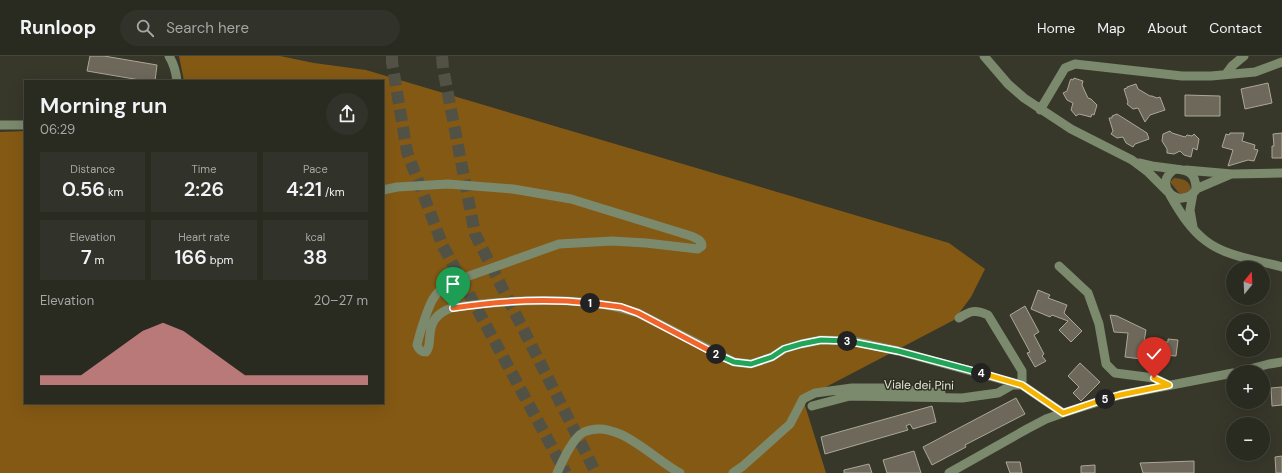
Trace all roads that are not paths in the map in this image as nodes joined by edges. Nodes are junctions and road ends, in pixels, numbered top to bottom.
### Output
1 (169, 56) edge
2 (984, 56) edge
3 (1244, 56) edge
4 (1282, 62) edge
5 (1226, 74) junction
6 (177, 80) edge
7 (1040, 110) junction
8 (24, 125) edge
9 (0, 126) edge
10 (1132, 160) junction
11 (1175, 169) junction
12 (1186, 170) junction
13 (1282, 173) edge
14 (1232, 174) junction
15 (384, 190) edge
16 (1194, 191) junction
17 (1169, 193) junction
18 (1193, 228) junction
19 (1059, 266) dead end
20 (1282, 267) edge
21 (959, 318) dead end
22 (1282, 362) edge
23 (1264, 365) edge
24 (1226, 376) edge
25 (1022, 385) junction
26 (1169, 385) junction
27 (949, 397) junction
28 (812, 406) dead end
29 (1063, 413) junction
30 (557, 473) edge
31 (680, 473) edge
32 (733, 473) edge
33 (949, 473) edge

1 - 6 street
2 - 7 street
3 - 5 street
4 - 5 street
5 - 7 street
7 - 10 street
8 - 9 street
10 - 11 street
10 - 17 street
11 - 12 street
11 - 17 street
12 - 14 street
12 - 16 street
13 - 14 street
14 - 16 street
15 - 25 street
16 - 17 street
16 - 18 street
17 - 18 street
18 - 20 street
19 - 26 street
21 - 25 street
22 - 23 street
24 - 26 street
25 - 27 street, Viale dei Pini
25 - 29 street
26 - 29 street
27 - 28 street, Viale dei Pini
27 - 32 street
29 - 33 street
30 - 31 street

